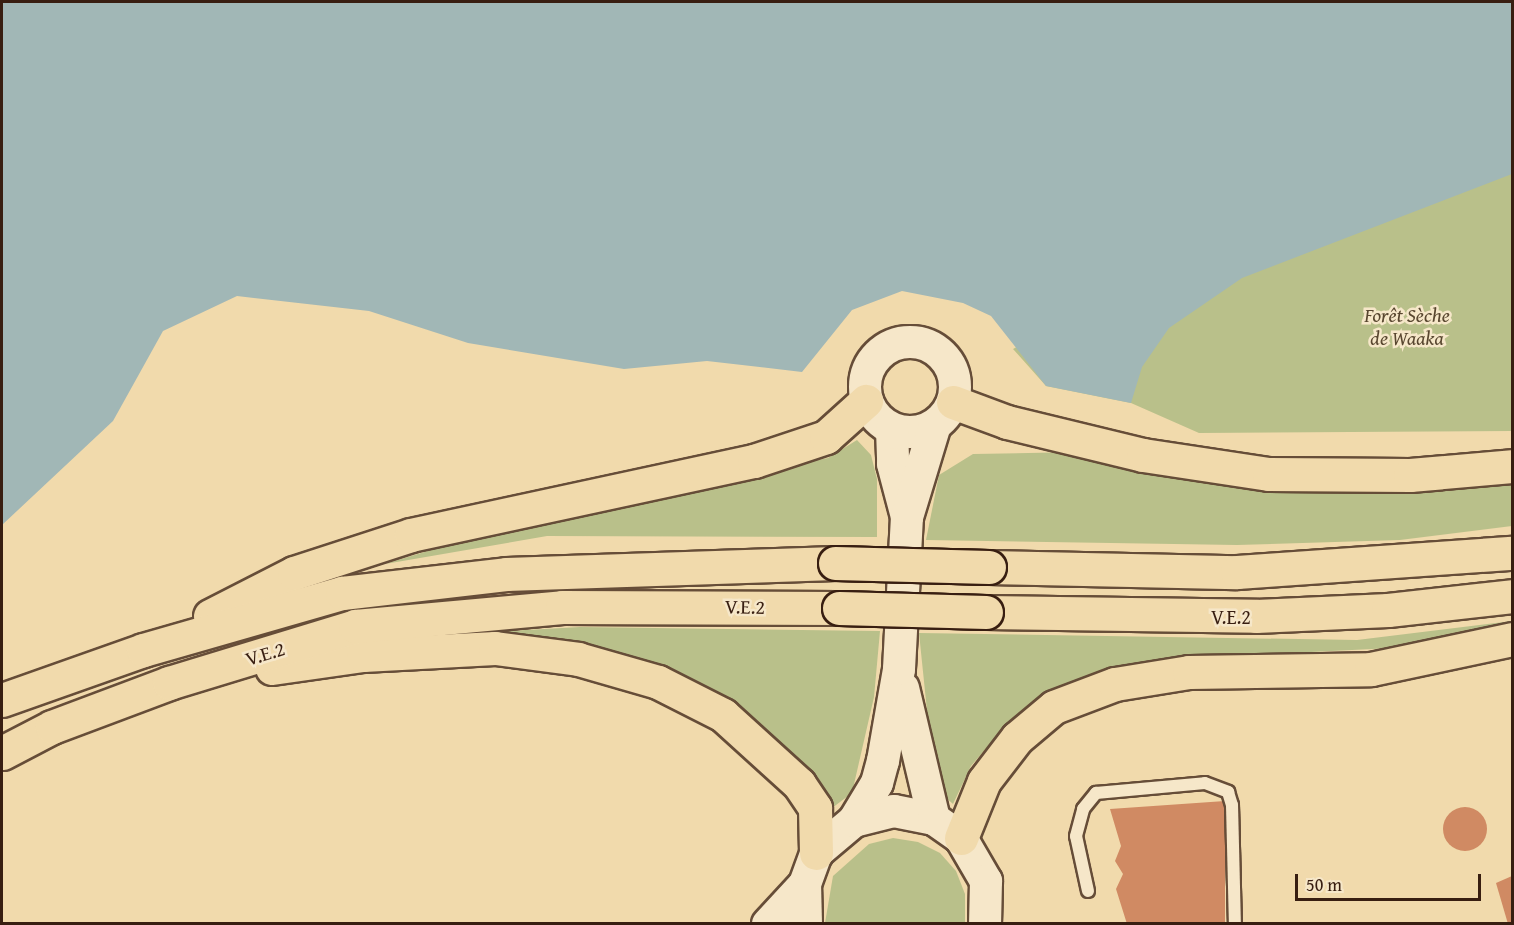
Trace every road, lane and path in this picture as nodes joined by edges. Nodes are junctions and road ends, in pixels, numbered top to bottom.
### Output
1 (866, 401) junction
2 (944, 413) junction
3 (892, 429) junction
4 (1512, 466) edge
5 (907, 517) junction
6 (1512, 553) edge
7 (1512, 597) edge
8 (1512, 639) edge
9 (143, 650) junction
10 (899, 669) junction
11 (169, 683) junction
12 (2, 700) edge
13 (2, 753) edge
14 (934, 819) junction
15 (854, 821) junction
16 (961, 838) junction
17 (816, 853) junction
18 (805, 884) junction
19 (1088, 891) dead end
20 (990, 918) edge
21 (768, 924) edge
22 (806, 924) edge
23 (1235, 924) edge

1 - 2 street
1 - 3 street
1 - 9 highway
2 - 3 street
2 - 4 highway
2 - 5 street
3 - 5 street
5 - 10 street
6 - 9 highway, V.E.2, bridge
7 - 11 highway, V.E.2, bridge
8 - 16 highway
9 - 12 highway, V.E.2
10 - 14 street
10 - 15 street
11 - 13 highway, V.E.2
11 - 17 highway
14 - 15 street
14 - 16 street
15 - 17 street
16 - 20 street
17 - 18 street
18 - 21 street
18 - 22 street
19 - 23 lane

